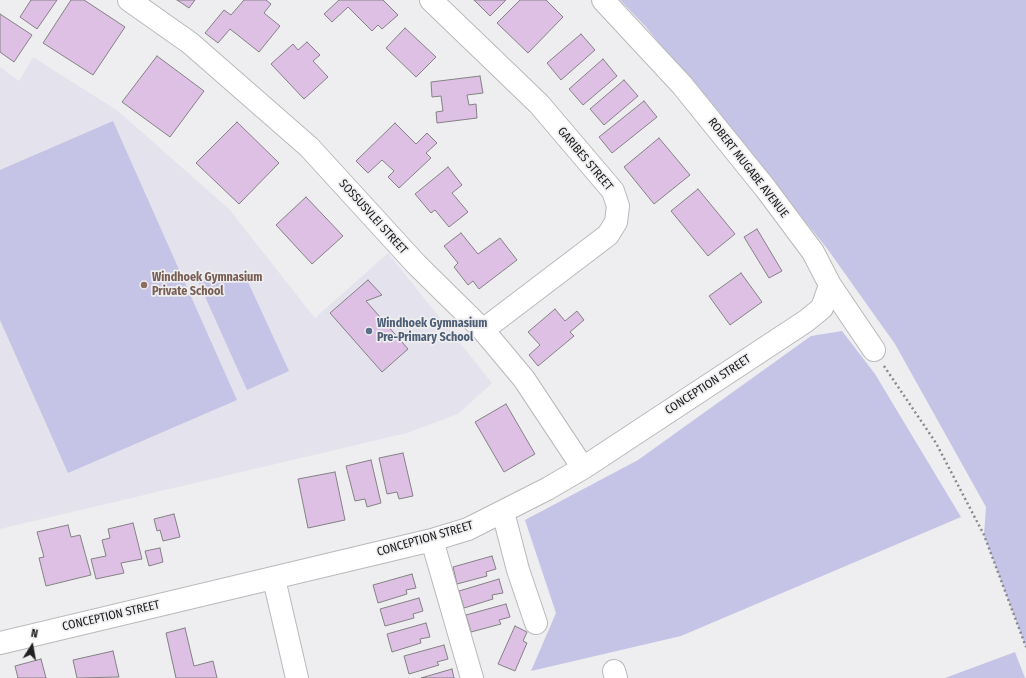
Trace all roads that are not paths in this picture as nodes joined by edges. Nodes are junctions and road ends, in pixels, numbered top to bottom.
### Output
1 (129, 0) edge
2 (431, 0) edge
3 (603, 0) edge
4 (830, 285) junction
5 (484, 330) junction
6 (874, 350) road end
7 (582, 468) junction
8 (503, 512) junction
9 (432, 540) junction
10 (274, 578) junction
11 (536, 623) dead end
12 (0, 643) edge
13 (298, 678) edge
14 (472, 678) edge

1 - 5 street, SOSSUSVLEI STREET
2 - 5 street, GARIBES STREET
3 - 4 street, ROBERT MUGABE AVENUE
4 - 6 street, ROBERT MUGABE AVENUE
4 - 7 street, CONCEPTION STREET
5 - 7 street, SOSSUSVLEI STREET
7 - 8 street, CONCEPTION STREET
8 - 9 street, CONCEPTION STREET
8 - 11 street
9 - 10 street, CONCEPTION STREET
9 - 14 street
10 - 12 street, CONCEPTION STREET
10 - 13 street

